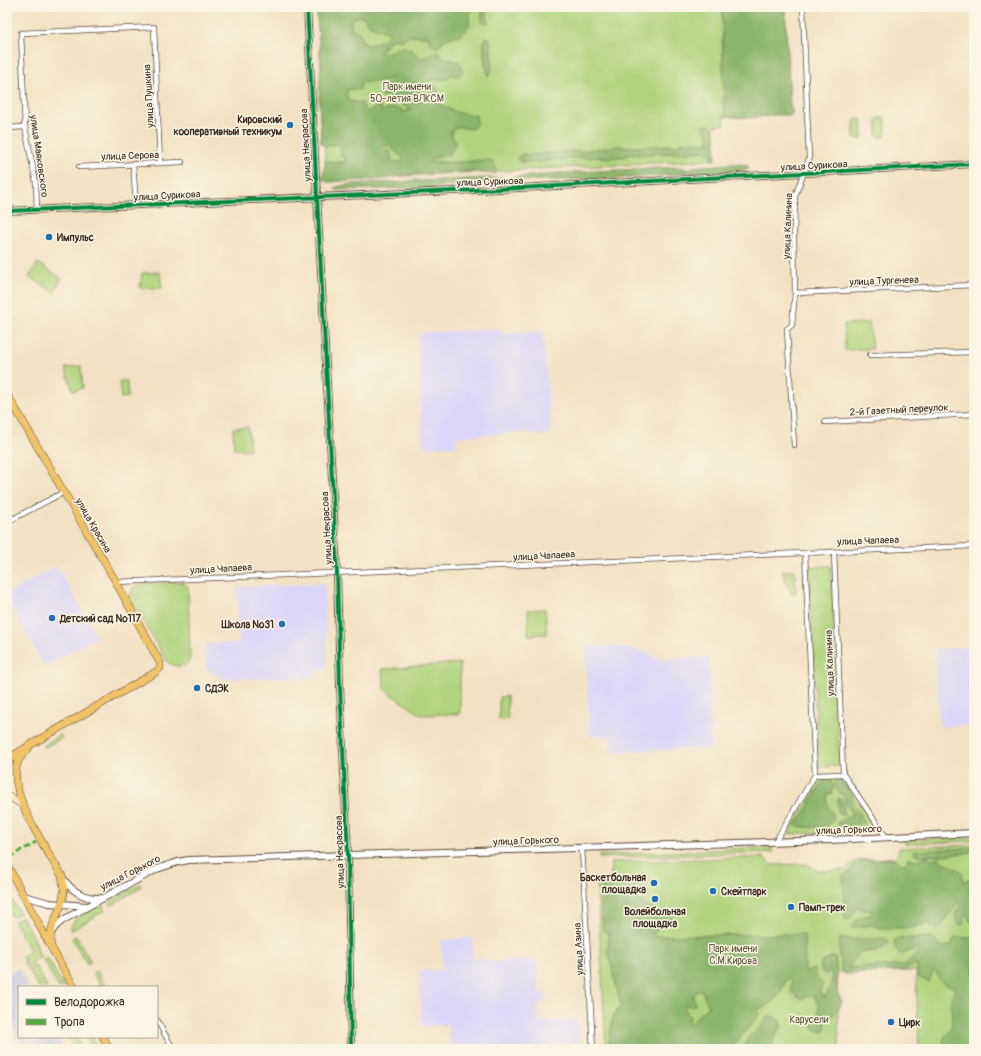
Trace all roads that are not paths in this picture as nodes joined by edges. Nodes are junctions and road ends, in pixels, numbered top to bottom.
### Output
1 (308, 7) edge
2 (802, 7) edge
3 (21, 33) joint
4 (25, 127) junction
5 (7, 128) edge
6 (182, 162) dead end
7 (160, 163) junction
8 (133, 164) junction
9 (974, 164) edge
10 (79, 167) dead end
11 (804, 173) junction
12 (318, 196) junction
13 (136, 205) junction
14 (37, 209) junction
15 (7, 211) edge
16 (974, 285) edge
17 (795, 293) junction
18 (974, 352) edge
19 (870, 355) dead end
20 (7, 394) edge
21 (974, 414) edge
22 (825, 422) dead end
23 (794, 446) dead end
24 (64, 492) junction
25 (7, 522) edge
26 (974, 546) edge
27 (834, 552) junction
28 (805, 553) junction
29 (337, 573) junction
30 (116, 582) junction
31 (32, 744) junction
32 (16, 754) junction
33 (7, 760) edge
34 (7, 763) edge
35 (843, 774) junction
36 (815, 775) junction
37 (7, 795) edge
38 (23, 805) junction
39 (974, 833) edge
40 (886, 837) junction
41 (775, 842) junction
42 (582, 848) junction
43 (348, 855) junction
44 (7, 865) edge
45 (62, 876) junction
46 (24, 896) junction
47 (102, 898) junction
48 (61, 904) junction
49 (88, 906) junction
50 (50, 944) junction
51 (73, 986) edge
52 (158, 1022) edge
53 (104, 1038) edge
54 (109, 1049) edge
55 (173, 1049) edge
56 (351, 1049) edge
57 (593, 1049) edge

1 - 12 street, улица Некрасова
2 - 11 street, улица Калинина
3 - 4 street, улица Маяковского
3 - 7 street, улица Пушкина
4 - 5 street
4 - 14 street, улица Маяковского
6 - 7 street, улица Серова
7 - 8 street, улица Серова
8 - 10 street, улица Серова
8 - 13 street
9 - 11 street, улица Сурикова
11 - 12 street, улица Сурикова
11 - 17 street, улица Калинина
12 - 13 street, улица Сурикова
12 - 29 street, улица Некрасова
13 - 14 street, улица Сурикова
14 - 15 street, улица Сурикова
16 - 17 street, улица Тургенева
17 - 23 street, улица Калинина
18 - 19 street
20 - 24 main road, улица Красина
21 - 22 street, 2-й Газетный переулок
24 - 25 street
24 - 30 main road, улица Красина
26 - 27 street, улица Чапаева
27 - 28 street, улица Чапаева
27 - 35 street, улица Калинина
28 - 29 street, улица Чапаева
28 - 36 street, улица Калинина
29 - 30 street, улица Чапаева
29 - 43 street, улица Некрасова
30 - 31 main road, улица Красина
31 - 32 main road
31 - 38 main road
32 - 33 main road
32 - 34 main road
35 - 36 street
35 - 40 street
36 - 41 street
37 - 38 main road
38 - 45 main road
39 - 40 street, улица Горького
40 - 41 street, улица Горького
41 - 42 street, улица Горького
42 - 43 street, улица Горького
42 - 57 street, улица Азина
43 - 47 street, улица Горького
43 - 56 street, улица Некрасова
44 - 46 main road
45 - 47 street
45 - 48 main road
46 - 48 street
46 - 50 main road
47 - 49 street, улица Горького
48 - 49 street
48 - 50 main road
49 - 50 street, улица Горького
50 - 51 main road
52 - 55 street
53 - 54 main road

